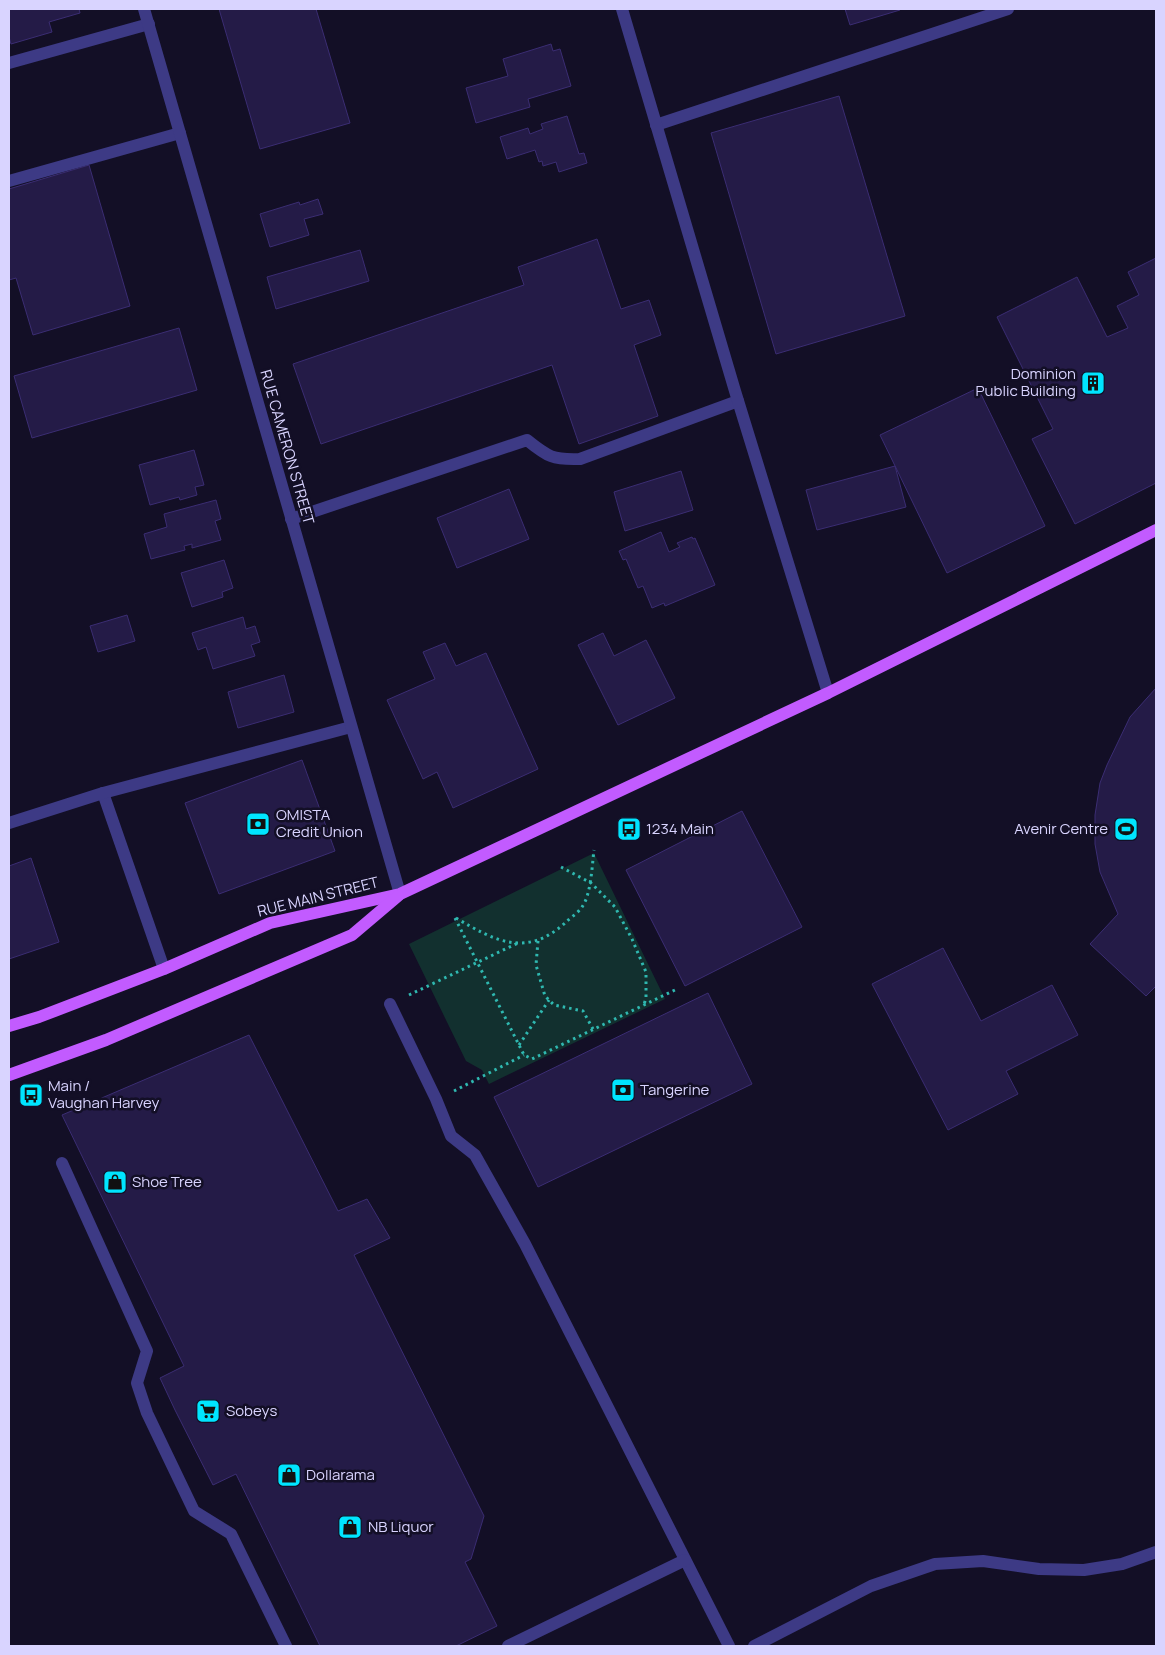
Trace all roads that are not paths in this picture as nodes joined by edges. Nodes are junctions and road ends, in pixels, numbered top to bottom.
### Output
1 (144, 9) edge
2 (622, 9) edge
3 (1008, 9) edge
4 (149, 24) junction
5 (9, 63) edge
6 (656, 125) junction
7 (180, 133) junction
8 (9, 181) edge
9 (738, 402) junction
10 (291, 518) junction
11 (1156, 530) edge
12 (828, 693) junction
13 (351, 726) junction
14 (103, 793) junction
15 (9, 823) edge
16 (400, 894) junction
17 (164, 969) junction
18 (390, 1004) road end
19 (9, 1026) edge
20 (9, 1075) edge
21 (62, 1163) dead end
22 (1156, 1552) edge
23 (685, 1560) junction
24 (286, 1646) edge
25 (508, 1646) edge
26 (729, 1646) edge
27 (754, 1646) edge

1 - 4 street, RUE CAMERON STREET
2 - 6 street
3 - 6 street
4 - 5 street
4 - 7 street, RUE CAMERON STREET
6 - 9 street
7 - 8 street
7 - 10 street, RUE CAMERON STREET
9 - 10 street
9 - 12 street
10 - 13 street, RUE CAMERON STREET
11 - 12 main road
12 - 16 main road
13 - 14 street
13 - 16 street, RUE CAMERON STREET
14 - 15 street
14 - 17 street
16 - 17 main road, RUE MAIN STREET
16 - 20 main road, RUE MAIN STREET
17 - 19 main road, RUE MAIN STREET
18 - 23 street
21 - 24 street
22 - 27 street
23 - 25 street
23 - 26 street

